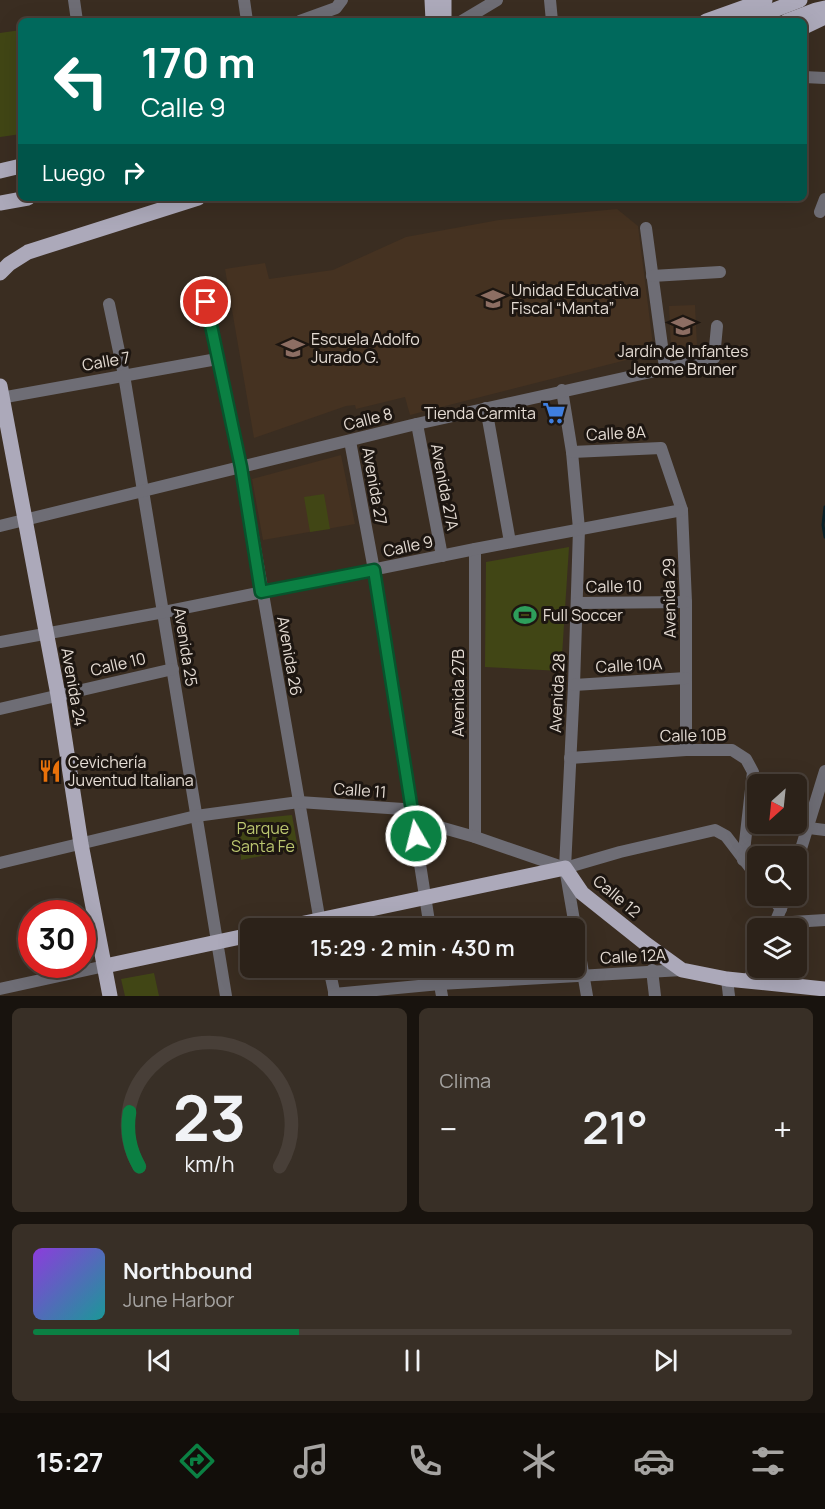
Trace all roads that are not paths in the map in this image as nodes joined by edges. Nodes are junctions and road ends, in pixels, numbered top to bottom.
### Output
1 (74, 0) edge
2 (244, 0) edge
3 (342, 0) edge
4 (432, 0) edge
5 (444, 0) edge
6 (497, 0) edge
7 (550, 0) edge
8 (765, 0) edge
9 (800, 0) edge
10 (825, 9) edge
11 (825, 17) edge
12 (77, 18) edge
13 (247, 18) edge
14 (308, 18) edge
15 (441, 18) edge
16 (442, 18) edge
17 (467, 18) edge
18 (552, 18) edge
19 (714, 18) edge
20 (755, 18) edge
21 (795, 18) edge
22 (807, 26) edge
23 (807, 77) edge
24 (825, 78) edge
25 (18, 167) edge
26 (0, 172) edge
27 (18, 175) edge
28 (825, 199) edge
29 (18, 200) edge
30 (189, 201) edge
31 (0, 203) edge
32 (820, 212) dead end
33 (646, 228) dead end
34 (720, 272) dead end
35 (0, 273) edge
36 (652, 276) junction
37 (203, 284) dead end
38 (109, 304) dead end
39 (717, 326) dead end
40 (217, 359) junction
41 (665, 368) junction
42 (124, 375) junction
43 (562, 390) junction
44 (1, 393) edge
45 (486, 408) junction
46 (417, 424) junction
47 (350, 441) junction
48 (661, 448) joint
49 (572, 452) junction
50 (241, 467) junction
51 (143, 491) junction
52 (682, 510) junction
53 (25, 520) junction
54 (0, 526) edge
55 (579, 529) junction
56 (510, 542) junction
57 (475, 549) junction
58 (442, 556) junction
59 (374, 570) junction
60 (261, 592) junction
61 (686, 602) junction
62 (577, 603) junction
63 (164, 612) junction
64 (46, 633) junction
65 (0, 642) edge
66 (173, 669) junction
67 (686, 678) junction
68 (574, 685) junction
69 (58, 695) junction
70 (0, 709) edge
71 (686, 750) junction
72 (570, 758) junction
73 (825, 771) edge
74 (299, 802) junction
75 (196, 816) junction
76 (413, 816) junction
77 (809, 828) junction
78 (825, 830) edge
79 (475, 837) junction
80 (81, 844) junction
81 (803, 846) edge
82 (743, 860) junction
83 (0, 863) edge
84 (747, 865) edge
85 (565, 868) junction
86 (425, 897) junction
87 (779, 906) edge
88 (782, 906) edge
89 (781, 909) junction
90 (319, 918) edge
91 (343, 918) edge
92 (428, 918) edge
93 (574, 918) edge
94 (777, 918) edge
95 (825, 920) edge
96 (807, 922) edge
97 (240, 937) edge
98 (216, 942) junction
99 (105, 966) junction
100 (652, 970) junction
101 (682, 970) junction
102 (585, 975) joint
103 (331, 978) edge
104 (556, 978) edge
105 (750, 978) edge
106 (727, 979) junction
107 (748, 981) junction
108 (0, 989) edge
109 (825, 989) edge
110 (441, 990) edge
111 (334, 995) edge
112 (111, 996) edge
113 (226, 996) edge
114 (587, 996) edge
115 (655, 996) edge
116 (729, 996) edge

1 - 12 street
2 - 13 street
3 - 14 street
4 - 15 main road
5 - 16 main road
6 - 17 street
7 - 18 street
8 - 19 main road
9 - 20 main road
10 - 21 main road
11 - 22 main road
23 - 24 street
25 - 26 main road
26 - 27 main road
28 - 32 street
29 - 31 main road
30 - 35 main road
33 - 36 street
34 - 36 street
36 - 41 street
37 - 40 street, Avenida 26
38 - 42 street, Avenida 25
39 - 41 street, Calle 8
40 - 42 street, Calle 7
40 - 50 street, Avenida 26
41 - 43 street, Calle 8
42 - 44 street, Calle 7
42 - 51 street, Avenida 25
43 - 45 street, Calle 8
43 - 49 street, Avenida 28
44 - 53 main road, Avenida 24
45 - 46 street, Calle 8
45 - 56 street
46 - 47 street, Calle 8
46 - 58 street, Avenida 27A
47 - 50 street, Calle 8
47 - 59 street, Avenida 27
48 - 49 street, Calle 8A
48 - 52 street, Avenida 29
49 - 55 street, Avenida 28
50 - 51 street, Calle 8
50 - 60 street, Avenida 26
51 - 53 street, Calle 8
51 - 63 street, Avenida 25
52 - 55 street, Calle 9
52 - 61 street, Avenida 29
53 - 54 street, Calle 8
53 - 64 main road, Avenida 24
55 - 56 street, Calle 9
55 - 62 street, Avenida 28
56 - 57 street, Calle 9
57 - 58 street, Calle 9
57 - 79 street, Avenida 27B
58 - 59 street, Calle 9
59 - 60 street, Calle 9
59 - 76 street, Avenida 27
60 - 63 street, Calle 9
60 - 74 street, Avenida 26
61 - 62 street, Calle 10
61 - 67 street, Avenida 29
62 - 68 street, Avenida 28
63 - 64 street, Calle 9
63 - 66 street, Avenida 25
64 - 65 street, Calle 9
64 - 69 main road, Avenida 24
66 - 69 street, Calle 10
66 - 75 street, Avenida 25
67 - 68 street, Calle 10A
67 - 71 street, Avenida 29
68 - 72 street, Avenida 28
69 - 70 street, Calle 10
69 - 80 main road, Avenida 24
71 - 72 street, Calle 10B
71 - 82 street, Calle 10B
72 - 85 street, Avenida 28
73 - 77 street
74 - 75 street, Calle 11
74 - 76 street, Calle 11
74 - 90 street, Avenida 26
75 - 80 street, Calle 11
75 - 98 street, Avenida 25
76 - 79 street, Calle 11
76 - 86 street, Avenida 27
77 - 78 street
77 - 81 street
79 - 85 street, Calle 11
80 - 83 street, Calle 11
80 - 99 main road, Avenida 24
82 - 84 street
82 - 85 street
85 - 86 main road
85 - 93 street, Avenida 28
85 - 101 main road, Calle 12
86 - 91 main road
86 - 92 street, Avenida 27
87 - 89 street
88 - 89 street
89 - 94 street
95 - 96 street
97 - 98 main road
98 - 99 main road
98 - 113 street, Avenida 25
99 - 108 street
99 - 112 main road, Avenida 24
100 - 101 street, Calle 12A
100 - 102 street, Calle 12A
100 - 115 street
101 - 106 main road, Calle 12
102 - 114 street, Avenida 28
103 - 111 street
104 - 110 street, Calle 12A
105 - 107 street
106 - 107 main road, Calle 12
106 - 116 street
107 - 109 main road, Calle 12
110 - 111 street, Calle 12A

